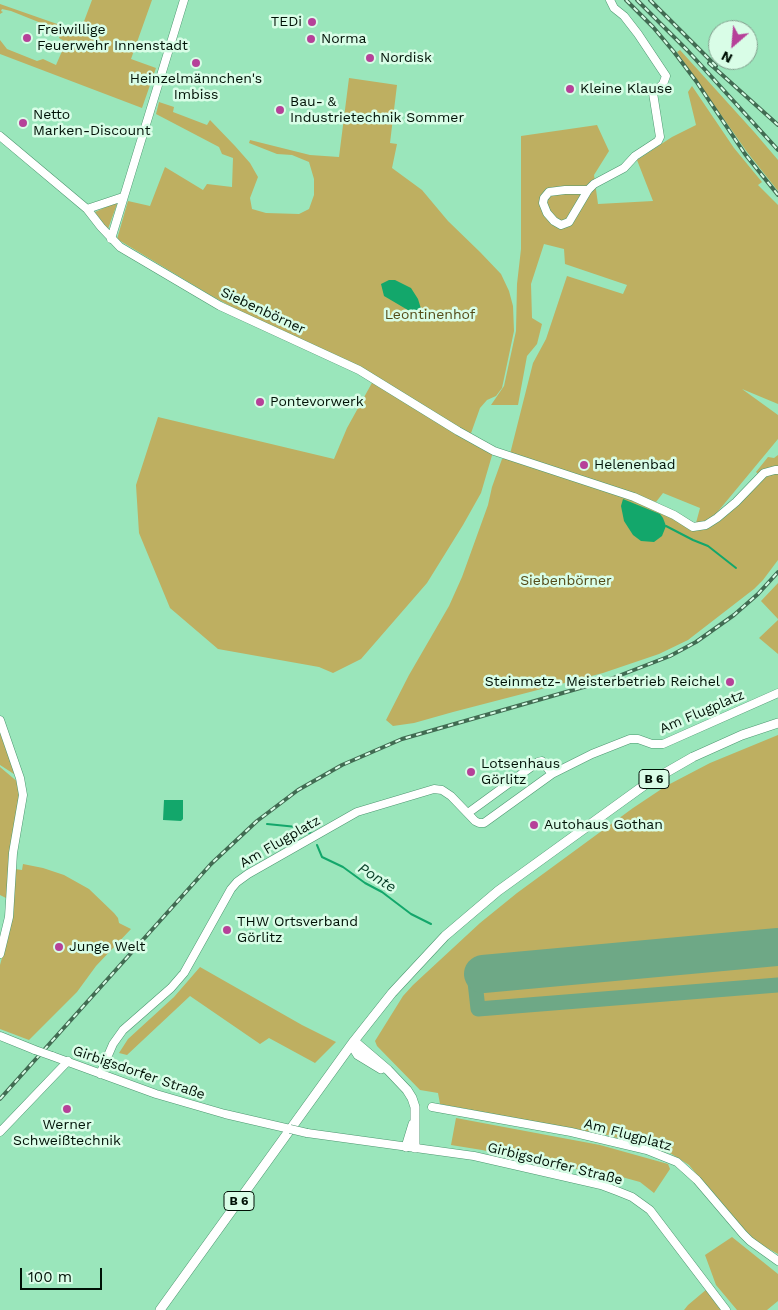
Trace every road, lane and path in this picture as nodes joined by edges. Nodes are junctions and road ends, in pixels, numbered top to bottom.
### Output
1 (184, 0) edge
2 (610, 0) edge
3 (0, 136) edge
4 (588, 190) junction
5 (123, 197) junction
6 (87, 209) junction
7 (111, 239) junction
8 (778, 470) edge
9 (778, 685) edge
10 (778, 694) edge
11 (0, 720) edge
12 (778, 723) edge
13 (552, 774) junction
14 (468, 813) junction
15 (2, 941) edge
16 (0, 954) edge
17 (0, 1036) edge
18 (354, 1041) junction
19 (365, 1060) junction
20 (68, 1061) junction
21 (339, 1063) junction
22 (100, 1074) junction
23 (392, 1075) junction
24 (432, 1107) dead end
25 (0, 1132) edge
26 (411, 1148) junction
27 (778, 1261) edge
28 (160, 1310) edge
29 (726, 1310) edge

1 - 5 street
2 - 4 street
3 - 6 street, Siebenbörner
4 - 4 street
5 - 6 street
5 - 7 street
6 - 7 street, Siebenbörner
7 - 8 street, Siebenbörner
9 - 10 street, Am Flugplatz
10 - 13 street, Am Flugplatz
11 - 15 street
12 - 18 main road, B 6
13 - 14 street, Am Flugplatz
13 - 14 street
14 - 22 street, Am Flugplatz
15 - 16 street
17 - 20 street, Girbigsdorfer Straße, bridge
18 - 19 main road
18 - 21 main road, B 6
18 - 23 main road
19 - 21 main road
19 - 23 main road
20 - 22 street, Girbigsdorfer Straße
20 - 25 street
21 - 28 main road, B 6
22 - 26 street, Girbigsdorfer Straße, bridge
23 - 26 main road
24 - 27 street, Am Flugplatz
26 - 29 street, Girbigsdorfer Straße

